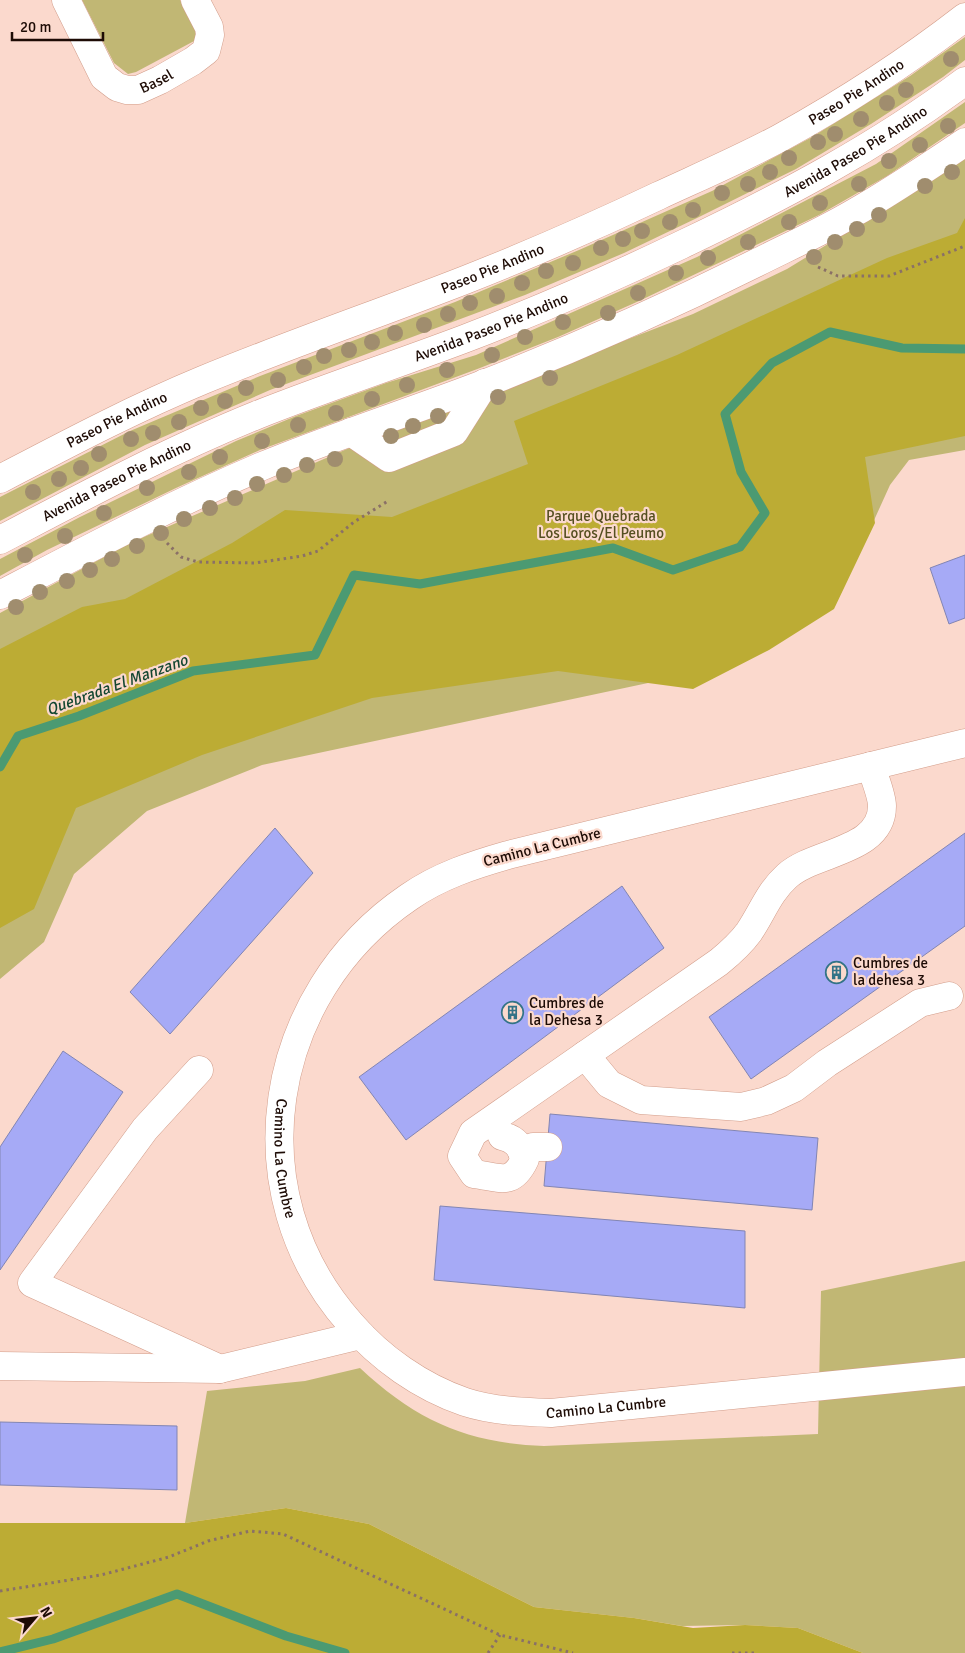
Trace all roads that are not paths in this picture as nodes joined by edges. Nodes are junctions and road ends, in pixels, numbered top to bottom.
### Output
1 (66, 0) edge
2 (195, 0) edge
3 (965, 17) edge
4 (965, 81) edge
5 (965, 142) edge
6 (485, 383) junction
7 (351, 432) junction
8 (0, 479) edge
9 (0, 540) edge
10 (0, 595) edge
11 (965, 743) edge
12 (871, 766) junction
13 (949, 996) dead end
14 (585, 1055) junction
15 (199, 1070) dead end
16 (524, 1145) dead end
17 (361, 1335) junction
18 (0, 1366) edge
19 (220, 1369) junction
20 (965, 1372) edge

1 - 2 street, Basel
3 - 8 street, Paseo Pie Andino
4 - 9 street, Avenida Paseo Pie Andino
5 - 6 street
6 - 7 street
6 - 7 street
7 - 10 street
11 - 12 street, Camino La Cumbre
12 - 14 street
12 - 17 street, Camino La Cumbre
13 - 14 street
14 - 16 street
15 - 19 street
17 - 19 street
17 - 20 street, Camino La Cumbre
18 - 19 street

